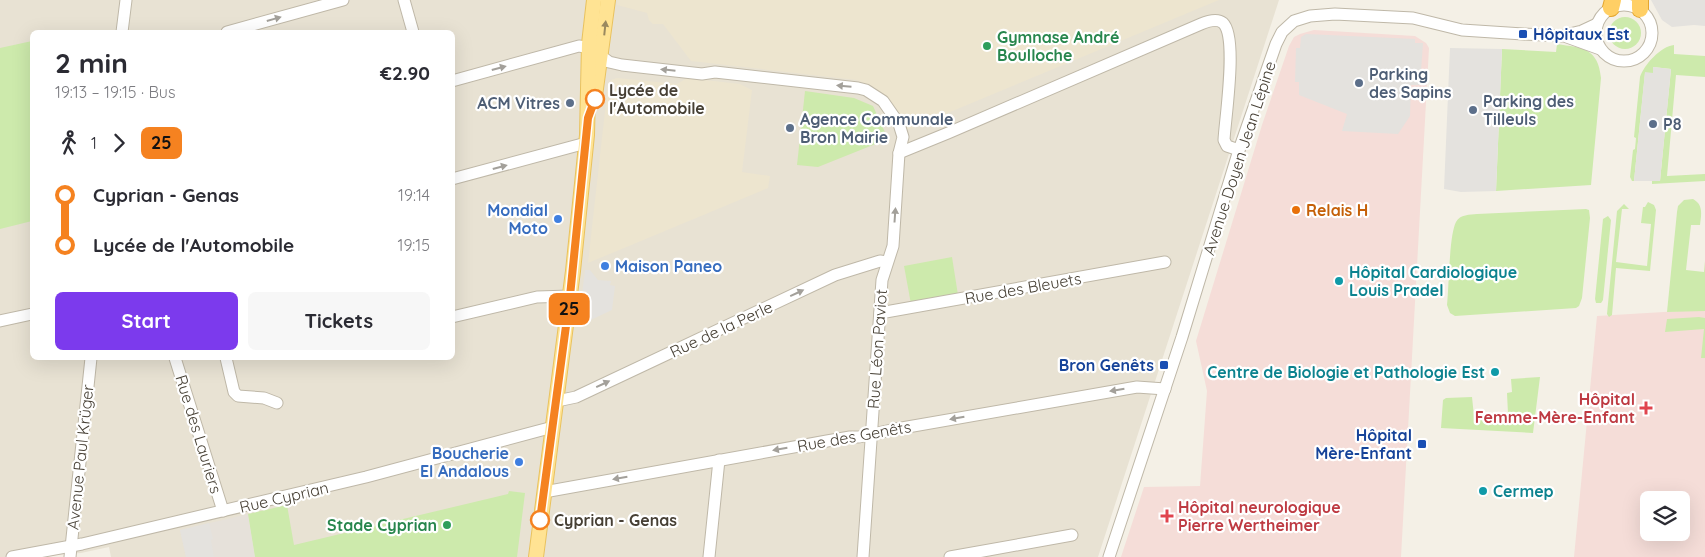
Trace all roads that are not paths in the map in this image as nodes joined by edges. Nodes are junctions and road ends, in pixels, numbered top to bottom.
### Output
1 (126, 0) edge
2 (343, 0) edge
3 (404, 0) edge
4 (594, 0) edge
5 (608, 0) edge
6 (1612, 4) edge
7 (1640, 5) edge
8 (1597, 24) junction
9 (122, 30) edge
10 (234, 30) edge
11 (412, 30) edge
12 (1561, 36) junction
13 (1600, 49) junction
14 (596, 53) junction
15 (455, 80) edge
16 (586, 143) junction
17 (1239, 150) junction
18 (899, 152) junction
19 (455, 179) edge
20 (886, 262) junction
21 (1166, 262) dead end
22 (570, 296) junction
23 (880, 313) junction
24 (30, 314) edge
25 (455, 316) edge
26 (0, 321) edge
27 (91, 360) edge
28 (176, 360) edge
29 (226, 360) edge
30 (1165, 389) junction
31 (557, 401) junction
32 (277, 404) dead end
33 (553, 426) junction
34 (871, 435) junction
35 (719, 460) junction
36 (544, 492) junction
37 (223, 511) junction
38 (1072, 534) dead end
39 (70, 552) edge
40 (1002, 552) edge
41 (53, 553) edge
42 (12, 557) edge
43 (536, 557) edge
44 (709, 557) edge
45 (863, 557) edge
46 (950, 557) edge
47 (1109, 557) edge

1 - 9 street
10 -> 2 street
3 - 11 street
4 - 14 main road
14 -> 5 main road
6 - 7 street
6 - 8 street
7 - 13 street
8 - 12 street, Avenue Doyen Jean Lépine
8 - 13 street
12 - 13 street, Avenue Doyen Jean Lépine
12 - 17 street, Avenue Doyen Jean Lépine
15 -> 14 street
14 - 16 main road
18 -> 14 street, Rue Léon Paviot
19 -> 16 street
16 - 22 main road
17 - 18 street
17 - 30 street, Avenue Doyen Jean Lépine
20 -> 18 street, Rue Léon Paviot
20 - 23 street, Rue Léon Paviot
31 -> 20 street, Rue de la Perle
21 - 23 street, Rue des Bleuets
22 - 25 street
22 - 31 main road
23 - 34 street, Rue Léon Paviot
24 - 26 street
27 - 39 street, Avenue Paul Krüger
28 - 37 street, Rue des Lauriers
29 - 32 street
30 -> 34 street, Rue des Genêts
30 - 47 street, Avenue Doyen Jean Lépine
31 - 33 main road
33 - 36 main road
33 - 37 street, Rue Cyprian
34 -> 35 street, Rue des Genêts
34 - 45 street, Rue Léon Paviot
35 -> 36 street, Rue des Genêts
35 - 44 street
36 - 43 main road
37 - 39 street, Rue Cyprian
38 - 40 street
39 - 41 street, Rue Cyprian
40 - 46 street
41 - 42 street, Rue Cyprian

